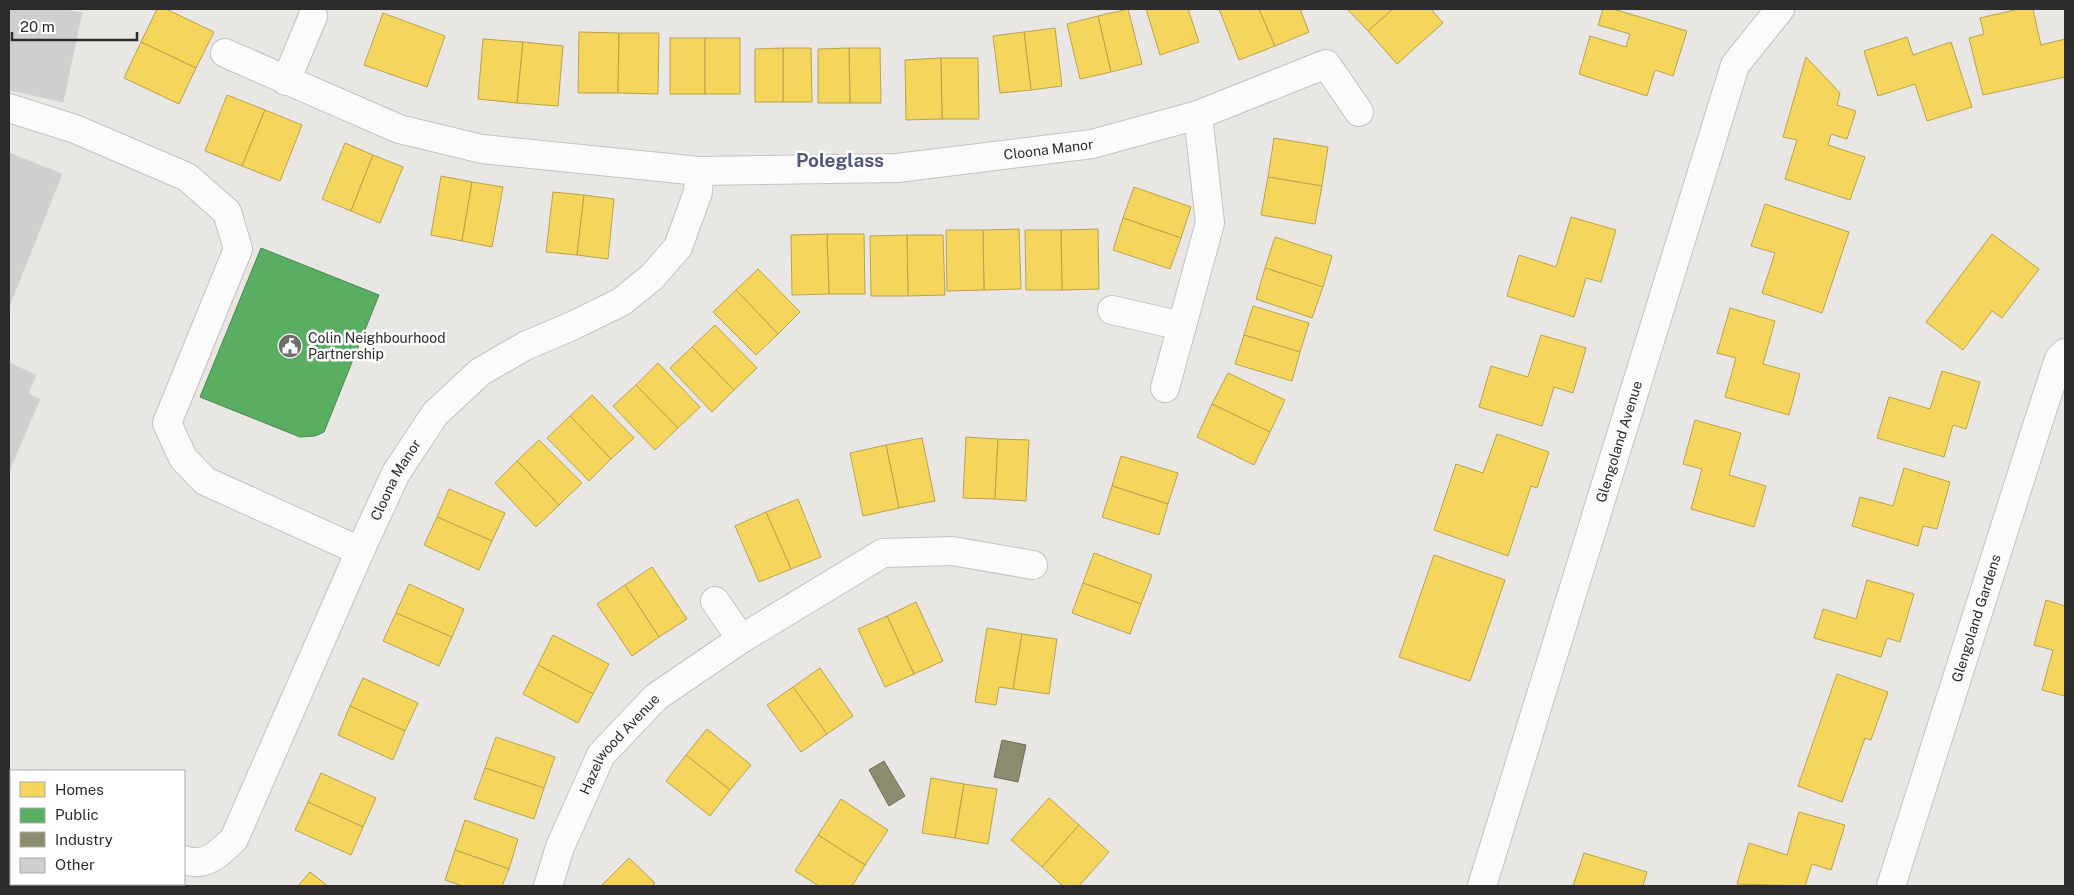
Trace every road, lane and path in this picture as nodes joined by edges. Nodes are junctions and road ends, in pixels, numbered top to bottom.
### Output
1 (1780, 9) edge
2 (313, 16) dead end
3 (225, 53) dead end
4 (286, 81) junction
5 (9, 108) edge
6 (1359, 112) dead end
7 (1198, 115) junction
8 (699, 170) junction
9 (1112, 310) dead end
10 (1182, 326) junction
11 (2065, 353) edge
12 (1165, 388) dead end
13 (360, 550) junction
14 (1033, 565) dead end
15 (715, 601) dead end
16 (741, 639) junction
17 (185, 860) edge
18 (548, 886) edge
19 (1482, 886) edge
20 (1891, 886) edge

1 - 19 street, Glengoland Avenue
2 - 4 street
3 - 4 street, Cloona Manor
4 - 8 street, Cloona Manor
5 - 13 street
6 - 7 street, Cloona Manor
7 - 8 street, Cloona Manor
7 - 10 street
8 - 13 street, Cloona Manor
9 - 10 street
10 - 12 street
11 - 20 street, Glengoland Gardens
13 - 17 street, Cloona Manor
14 - 16 street, Hazelwood Avenue
15 - 16 street
16 - 18 street, Hazelwood Avenue

